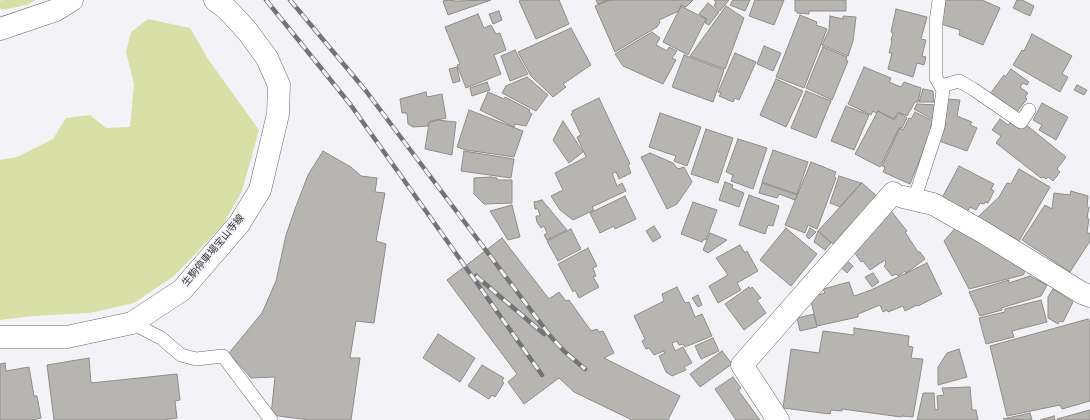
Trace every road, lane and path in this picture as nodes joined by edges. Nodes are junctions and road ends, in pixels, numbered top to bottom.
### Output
1 (72, 0) edge
2 (215, 0) edge
3 (939, 0) edge
4 (0, 29) edge
5 (941, 86) junction
6 (1029, 110) dead end
7 (904, 197) junction
8 (1090, 296) edge
9 (132, 323) junction
10 (0, 337) edge
11 (271, 420) edge
12 (778, 420) edge

1 - 4 main road
2 - 9 main road, 生駒停車場宝山寺線
3 - 5 lane
5 - 6 lane
5 - 7 lane
7 - 8 main road
7 - 12 main road
9 - 10 main road, 生駒停車場宝山寺線
9 - 11 lane

